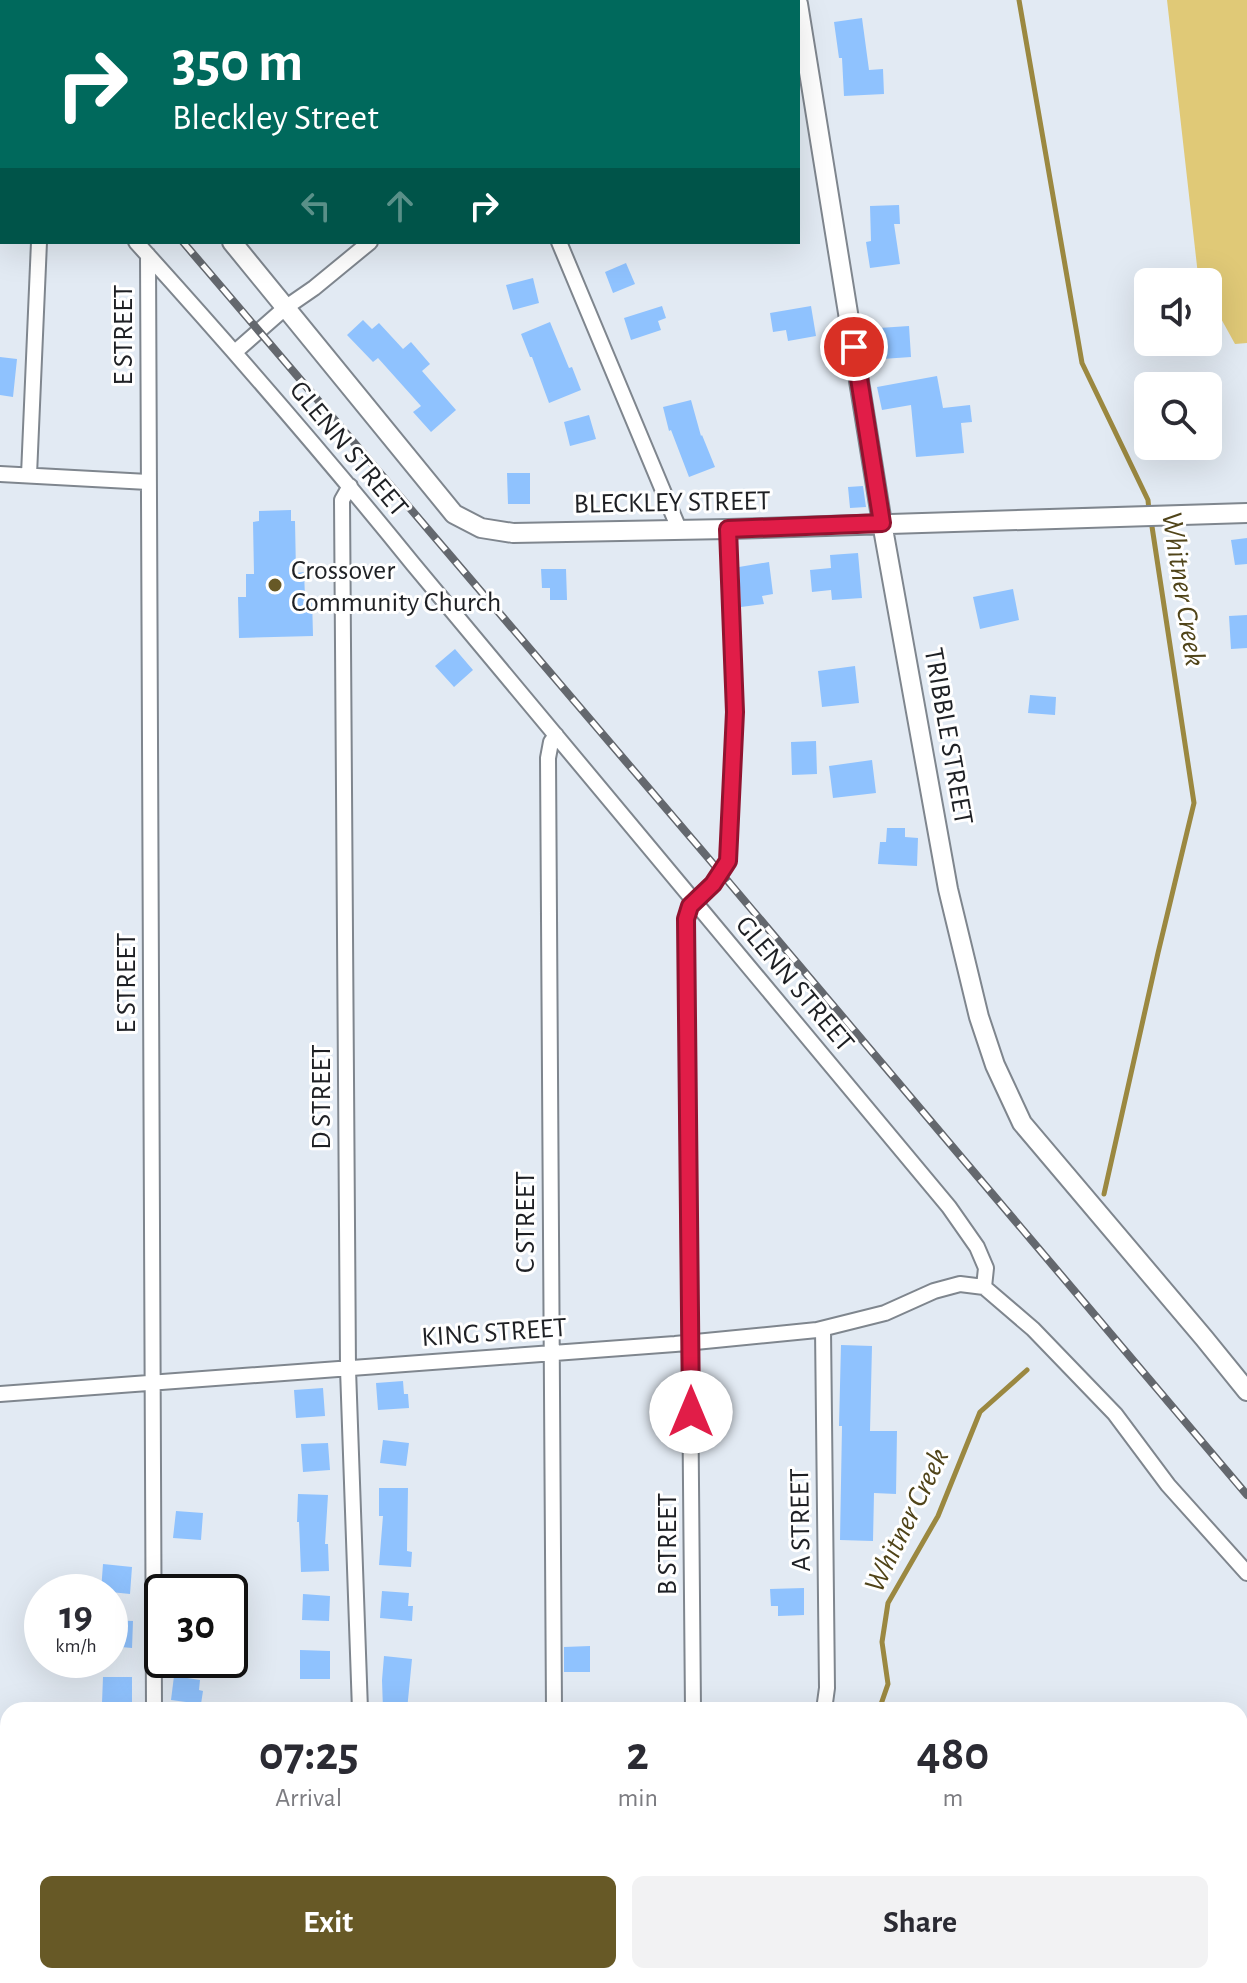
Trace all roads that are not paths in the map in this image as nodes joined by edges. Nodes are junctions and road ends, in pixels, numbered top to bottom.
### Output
1 (800, 14) edge
2 (39, 244) edge
3 (138, 244) edge
4 (234, 244) edge
5 (368, 244) edge
6 (560, 244) edge
7 (148, 255) junction
8 (285, 308) junction
9 (235, 352) junction
10 (0, 474) edge
11 (29, 475) junction
12 (148, 482) junction
13 (350, 486) junction
14 (1247, 513) edge
15 (882, 523) junction
16 (679, 529) junction
17 (728, 529) junction
18 (556, 735) junction
19 (694, 901) junction
20 (984, 1287) junction
21 (823, 1329) junction
22 (691, 1342) junction
23 (550, 1353) junction
24 (348, 1369) junction
25 (153, 1382) junction
26 (1247, 1391) edge
27 (0, 1394) edge
28 (1247, 1573) edge
29 (154, 1702) edge
30 (360, 1702) edge
31 (554, 1702) edge
32 (693, 1702) edge
33 (825, 1702) edge

1 - 15 street, TRIBBLE STREET
2 - 11 street
3 - 7 street, GLENN STREET
4 - 8 street, BLECKLEY STREET
5 - 8 street
6 - 16 street
7 - 9 street, GLENN STREET
7 - 12 street, E STREET
8 - 9 street
8 - 16 street, BLECKLEY STREET
9 - 13 street, GLENN STREET
10 - 11 street
11 - 12 street
12 - 25 street, E STREET
13 - 18 street, GLENN STREET
13 - 24 street, D STREET
14 - 15 street, BLECKLEY STREET
15 - 17 street, BLECKLEY STREET
15 - 26 street, TRIBBLE STREET
16 - 17 street, BLECKLEY STREET
17 - 19 street
18 - 19 street, GLENN STREET
18 - 23 street, C STREET
19 - 20 street, GLENN STREET
19 - 22 street, B STREET
20 - 21 street, KING STREET
20 - 28 street
21 - 22 street, KING STREET
21 - 33 street, A STREET
22 - 23 street, KING STREET
22 - 32 street, B STREET
23 - 24 street, KING STREET
23 - 31 street, C STREET
24 - 25 street, KING STREET
24 - 30 street, D STREET
25 - 27 street, KING STREET
25 - 29 street, E STREET

